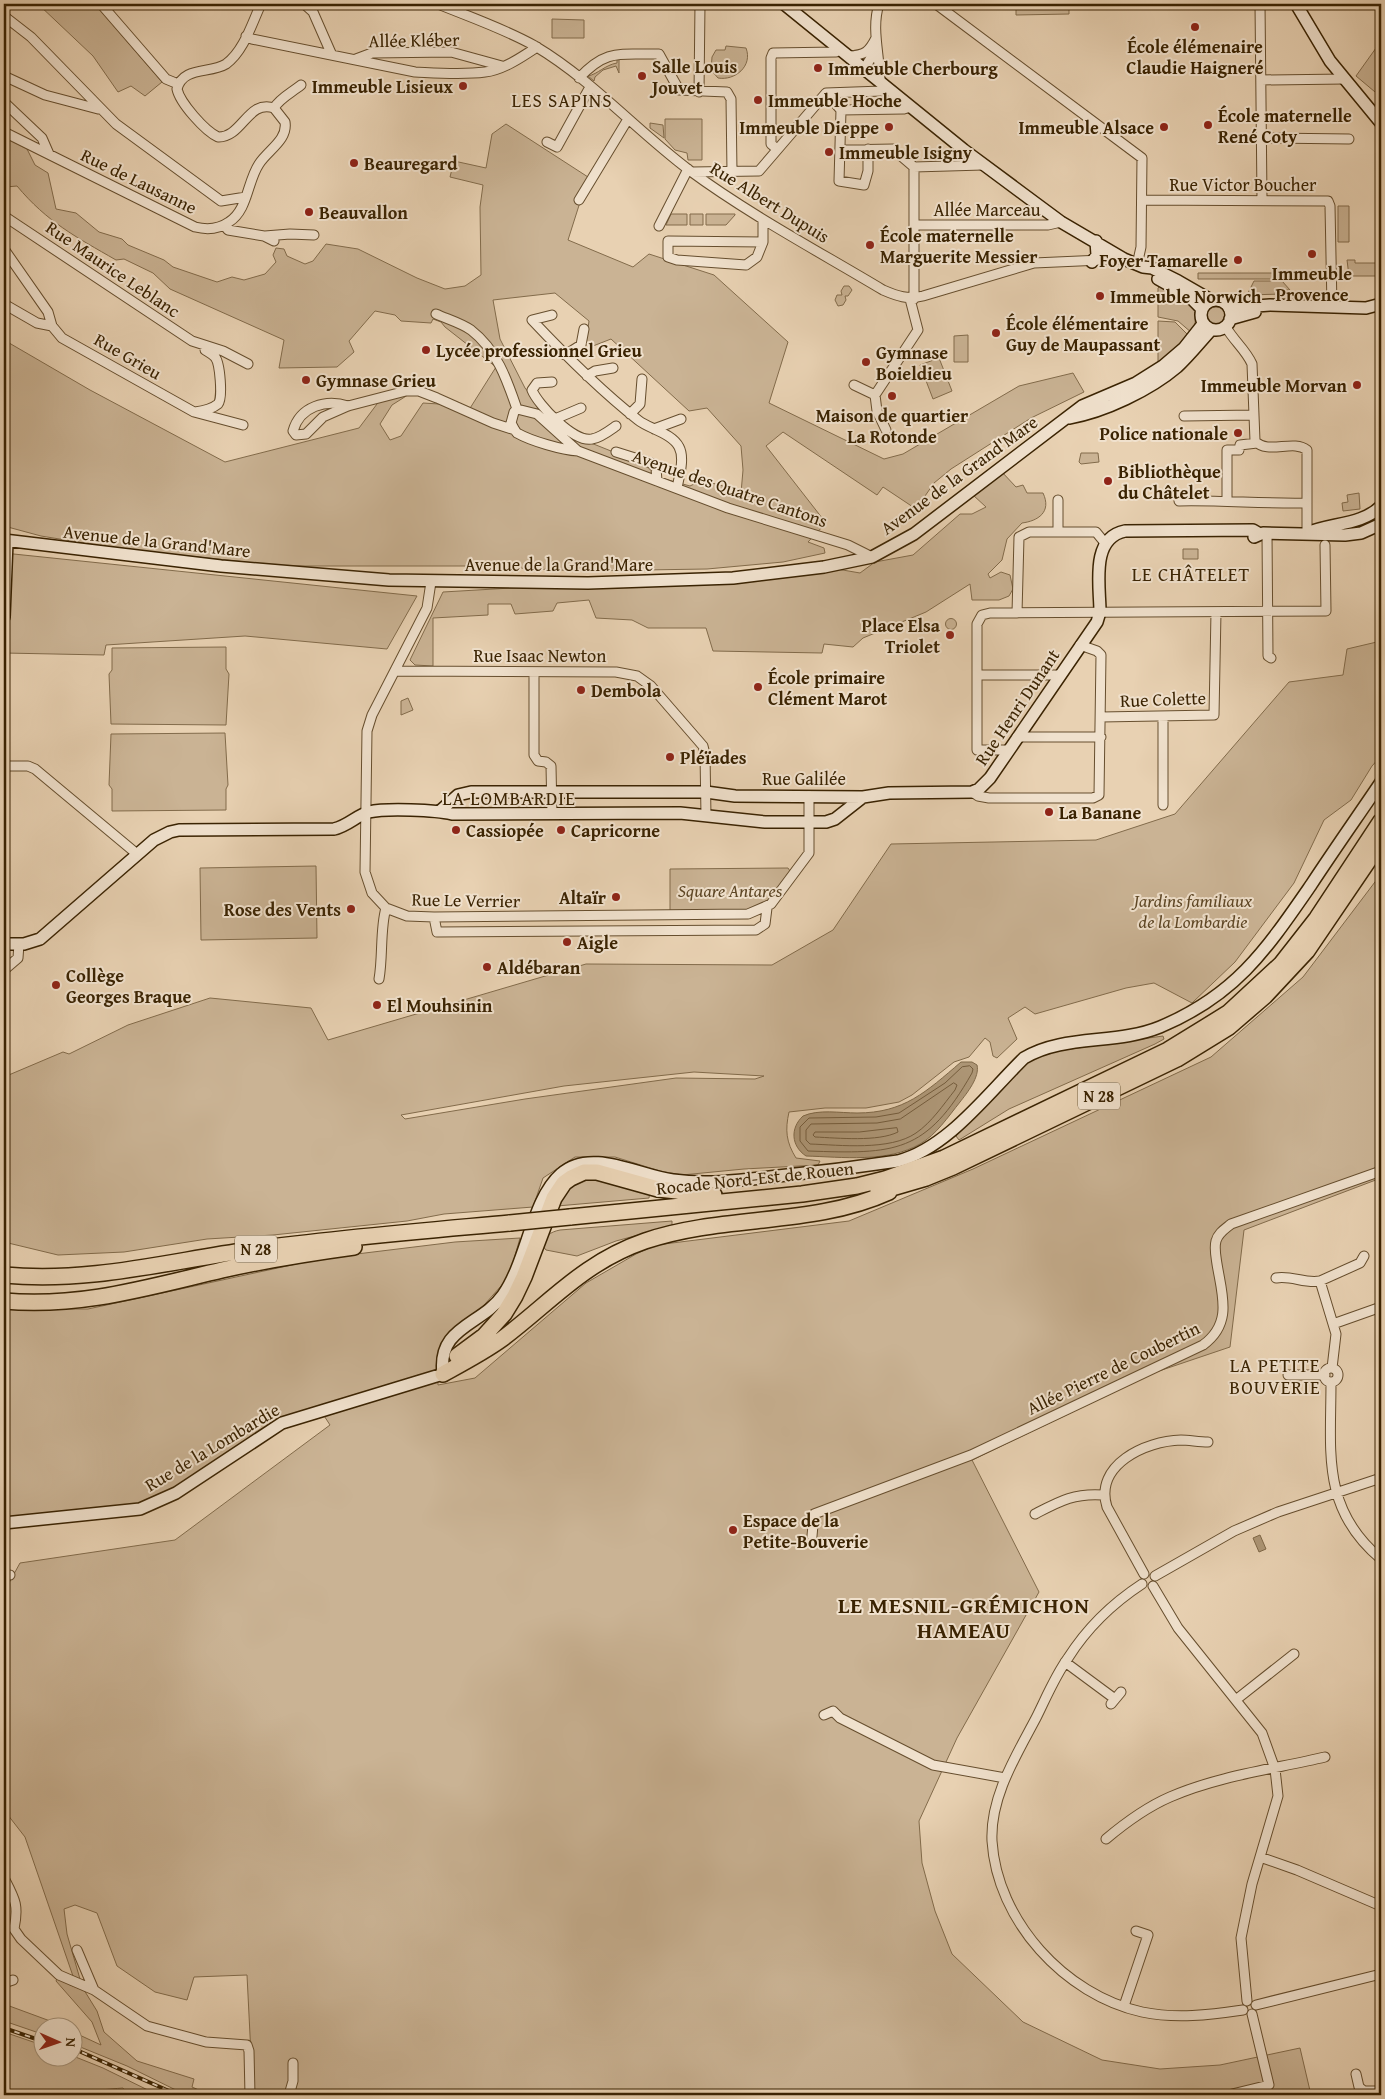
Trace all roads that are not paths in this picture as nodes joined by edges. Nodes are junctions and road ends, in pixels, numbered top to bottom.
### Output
1 (101, 4) edge
2 (261, 4) edge
3 (304, 4) edge
4 (438, 4) edge
5 (465, 4) edge
6 (700, 4) edge
7 (784, 4) edge
8 (879, 4) edge
9 (936, 4) edge
10 (1260, 4) edge
11 (1296, 4) edge
12 (459, 12) junction
13 (4, 16) edge
14 (246, 36) junction
15 (876, 37) junction
16 (537, 47) junction
17 (331, 53) junction
18 (844, 53) junction
19 (356, 59) junction
20 (502, 66) junction
21 (864, 69) junction
22 (4, 76) edge
23 (579, 78) junction
24 (1345, 79) junction
25 (1261, 80) junction
26 (178, 84) junction
27 (301, 85) dead end
28 (884, 85) junction
29 (590, 87) junction
30 (699, 92) junction
31 (826, 93) junction
32 (4, 102) edge
33 (911, 107) junction
34 (274, 108) junction
35 (99, 109) junction
36 (841, 110) junction
37 (628, 119) junction
38 (1381, 123) edge
39 (4, 132) edge
40 (1262, 138) junction
41 (1349, 139) dead end
42 (547, 142) dead end
43 (777, 149) junction
44 (840, 150) junction
45 (868, 150) junction
46 (50, 154) junction
47 (984, 165) junction
48 (914, 167) junction
49 (690, 170) junction
50 (732, 172) junction
51 (246, 197) junction
52 (1262, 199) junction
53 (579, 200) dead end
54 (1142, 200) junction
55 (4, 216) edge
56 (764, 220) junction
57 (1061, 222) junction
58 (224, 225) junction
59 (914, 225) junction
60 (659, 226) dead end
61 (314, 235) dead end
62 (264, 236) junction
63 (274, 241) dead end
64 (1096, 241) junction
65 (763, 242) junction
66 (4, 249) edge
67 (1124, 259) junction
68 (1092, 262) junction
69 (1140, 266) junction
70 (912, 299) junction
71 (1211, 300) junction
72 (4, 304) edge
73 (1381, 304) edge
74 (1329, 308) junction
75 (1366, 308) junction
76 (1202, 309) junction
77 (1381, 312) edge
78 (436, 314) dead end
79 (552, 315) dead end
80 (1229, 318) junction
81 (52, 326) junction
82 (1207, 327) junction
83 (584, 329) dead end
84 (205, 346) junction
85 (565, 355) junction
86 (248, 364) dead end
87 (613, 368) dead end
88 (588, 376) junction
89 (642, 379) dead end
90 (552, 382) dead end
91 (854, 385) dead end
92 (875, 395) junction
93 (348, 406) junction
94 (581, 408) dead end
95 (518, 409) junction
96 (194, 412) junction
97 (630, 414) junction
98 (1184, 416) dead end
99 (1254, 416) junction
100 (555, 419) junction
101 (681, 419) dead end
102 (243, 425) dead end
103 (616, 426) dead end
104 (654, 429) junction
105 (515, 430) junction
106 (886, 430) dead end
107 (585, 439) junction
108 (1257, 443) junction
109 (580, 452) junction
110 (616, 452) dead end
111 (657, 481) junction
112 (677, 488) junction
113 (1058, 500) dead end
114 (1179, 500) dead end
115 (1227, 500) junction
116 (1307, 503) junction
117 (1381, 506) edge
118 (1381, 524) edge
119 (1058, 532) junction
120 (1307, 533) junction
121 (1264, 534) junction
122 (1109, 539) junction
123 (5, 541) edge
124 (1325, 545) dead end
125 (872, 557) junction
126 (431, 582) junction
127 (1100, 612) junction
128 (1216, 612) junction
129 (1268, 612) junction
130 (1017, 613) junction
131 (4, 617) edge
132 (1080, 645) junction
133 (1271, 658) dead end
134 (395, 671) junction
135 (534, 672) junction
136 (978, 675) junction
137 (1060, 676) junction
138 (1163, 716) junction
139 (1101, 717) junction
140 (1017, 737) junction
141 (1101, 737) junction
142 (1008, 750) junction
143 (4, 766) edge
144 (1381, 782) edge
145 (552, 792) junction
146 (706, 792) junction
147 (972, 792) junction
148 (809, 796) junction
149 (863, 796) junction
150 (1163, 805) dead end
151 (440, 811) junction
152 (365, 814) junction
153 (552, 814) junction
154 (706, 816) junction
155 (1381, 821) edge
156 (809, 822) junction
157 (1381, 842) edge
158 (137, 854) junction
159 (1381, 861) edge
160 (1340, 905) junction
161 (386, 908) junction
162 (766, 908) junction
163 (434, 917) junction
164 (4, 944) edge
165 (19, 944) junction
166 (4, 970) edge
167 (379, 979) dead end
168 (1381, 1171) edge
169 (906, 1184) junction
170 (758, 1198) junction
171 (568, 1222) junction
172 (508, 1228) junction
173 (1364, 1256) dead end
174 (4, 1275) edge
175 (1276, 1278) dead end
176 (1320, 1281) junction
177 (4, 1301) edge
178 (1381, 1307) edge
179 (1333, 1324) junction
180 (443, 1370) junction
181 (1288, 1375) dead end
182 (1328, 1378) junction
183 (1208, 1442) dead end
184 (1381, 1478) edge
185 (1336, 1492) junction
186 (1103, 1495) junction
187 (1035, 1514) dead end
188 (4, 1523) edge
189 (812, 1536) dead end
190 (1381, 1559) edge
191 (1144, 1574) junction
192 (1155, 1576) junction
193 (1142, 1584) junction
194 (1153, 1586) junction
195 (1294, 1654) dead end
196 (1065, 1662) junction
197 (1116, 1699) dead end
198 (1237, 1699) junction
199 (824, 1716) dead end
200 (1325, 1756) dead end
201 (1275, 1769) junction
202 (1005, 1778) junction
203 (1106, 1839) dead end
204 (1260, 1857) junction
205 (4, 1878) edge
206 (1381, 1906) edge
207 (1136, 1932) dead end
208 (78, 1950) dead end
209 (1381, 1974) edge
210 (94, 1990) junction
211 (1124, 2006) junction
212 (1250, 2008) junction
213 (293, 2063) dead end
214 (1356, 2074) dead end
215 (1381, 2091) edge
216 (1232, 2094) dead end
217 (250, 2095) edge
218 (289, 2095) edge

1 - 26 street
2 - 14 street
3 - 17 street
4 - 12 street, Rue Albert Dupuis
5 - 12 street
6 - 30 street
7 - 18 street
8 - 15 street
9 - 54 street
10 - 25 street
11 - 24 street
12 - 16 street, Rue Albert Dupuis
13 - 35 street
14 - 17 street
14 - 26 street
15 - 18 street
15 - 21 street
15 - 28 street
16 - 20 street
16 - 23 street, Rue Albert Dupuis
17 - 19 street
18 - 21 street
18 - 43 street
19 - 20 street
19 - 20 street, Allée Kléber
21 - 28 street
22 - 35 street
23 - 29 street, Rue Albert Dupuis
23 - 30 street
24 - 25 street
24 - 38 street
25 - 40 street
26 - 34 street
27 - 34 street
28 - 31 street
28 - 33 street
29 - 37 street, Rue Albert Dupuis
29 - 42 street
30 - 50 street
31 - 36 street
31 - 43 street
32 - 46 street
33 - 36 street
33 - 47 street
34 - 51 street
35 - 51 street
36 - 44 street
37 - 49 street, Rue Albert Dupuis
37 - 53 street
39 - 46 street, Rue de Lausanne
40 - 41 street
40 - 52 street
43 - 50 street
44 - 45 street
44 - 45 street
45 - 48 street
46 - 58 street, Rue de Lausanne
47 - 48 street
47 - 57 street
48 - 59 street
49 - 50 street
49 - 56 street, Rue Albert Dupuis
49 - 60 street
51 - 58 street
52 - 54 street, Rue Victor Boucher
52 - 74 street, Rue Victor Boucher
54 - 69 street
55 - 84 street, Rue Maurice Leblanc
56 - 65 street
56 - 70 street, Rue Albert Dupuis
57 - 59 street, Allée Marceau
57 - 64 street
58 - 62 street
59 - 70 street
61 - 62 street
62 - 63 street
64 - 67 street
64 - 68 street
65 - 65 street
66 - 81 street
67 - 68 street
67 - 69 street
68 - 70 street
69 - 71 street
69 - 76 street
70 - 92 street
71 - 76 street
71 - 80 street
72 - 81 street, Rue Grieu
73 - 75 street
74 - 75 street
74 - 80 street
75 - 77 street
76 - 82 street
78 - 95 street
79 - 85 street
80 - 82 street
80 - 99 street
81 - 96 street, Rue Grieu
82 - 125 street, Avenue de la Grand'Mare
83 - 85 street
84 - 86 street, Rue Maurice Leblanc
84 - 96 street, Rue Maurice Leblanc
85 - 88 street
87 - 88 street
88 - 97 street
89 - 97 street
90 - 100 street
91 - 92 street
92 - 106 street
93 - 93 street, Avenue des Quatre Cantons
93 - 105 street, Avenue des Quatre Cantons
94 - 100 street
95 - 105 street
95 - 109 street, Avenue des Quatre Cantons
96 - 102 street, Rue Grieu
97 - 104 street
98 - 99 street
99 - 108 street
100 - 107 street
101 - 104 street
103 - 107 street
104 - 112 street
105 - 109 street, Avenue des Quatre Cantons
107 - 109 street
108 - 115 street
108 - 116 street
109 - 111 street, Avenue des Quatre Cantons
110 - 111 street
111 - 112 street, Avenue des Quatre Cantons
112 - 125 street, Avenue des Quatre Cantons
113 - 119 street
114 - 115 street
115 - 116 street
116 - 120 street
117 - 120 street
118 - 120 street
119 - 122 street
119 - 130 street
120 - 121 street
121 - 122 street
121 - 129 street
122 - 127 street, Rue Henri Dunant
123 - 126 street, Avenue de la Grand'Mare
123 - 131 street
124 - 129 street
125 - 126 street, Avenue de la Grand'Mare
126 - 134 street
127 - 128 street
127 - 130 street
127 - 132 street, Rue Henri Dunant
128 - 129 street
128 - 138 street, Rue Colette
129 - 133 street
130 - 136 street
132 - 137 street, Rue Henri Dunant
132 - 139 street
134 - 135 street, Rue Isaac Newton
134 - 152 street, Rue Le Verrier
135 - 145 street
135 - 146 street, Rue Isaac Newton
136 - 137 street
136 - 142 street
137 - 140 street, Rue Henri Dunant
138 - 139 street, Rue Colette
138 - 150 street
139 - 141 street
140 - 141 street
140 - 142 street, Rue Henri Dunant
141 - 147 street
142 - 147 street, Rue Henri Dunant
143 - 158 street
144 - 180 street
145 - 146 street, Rue Galilée
145 - 151 street, Rue Galilée
145 - 153 street
146 - 148 street, Rue Galilée
146 - 154 street, Rue Isaac Newton
147 - 149 street
148 - 149 street, Rue Galilée
148 - 156 street
149 - 156 street, Rue Galilée
151 - 152 street, Rue Galilée
151 - 153 street, Rue Galilée
152 - 158 street
152 - 161 street, Rue Le Verrier
153 - 154 street, Rue Galilée
154 - 156 street, Rue Galilée
155 - 170 highway, Rocade Nord-Est de Rouen / N 28
156 - 162 street
157 - 160 highway, Rocade Nord-Est de Rouen / N 28
158 - 165 street
159 - 160 highway
160 - 169 highway, Rocade Nord-Est de Rouen / N 28
161 - 163 street, Rue Le Verrier
161 - 167 street
162 - 163 street, Rue Le Verrier
162 - 163 street
164 - 165 street
165 - 166 street
168 - 189 street, Allée Pierre de Coubertin
169 - 171 highway, Rocade Nord-Est de Rouen / N 28
169 - 180 highway
170 - 171 highway, Rocade Nord-Est de Rouen / N 28
170 - 180 highway
171 - 172 highway, Rocade Nord-Est de Rouen / N 28, bridge
172 - 174 highway, Rocade Nord-Est de Rouen / N 28
172 - 177 highway, Rocade Nord-Est de Rouen / N 28
173 - 176 street
175 - 176 street
176 - 179 street
178 - 179 street
179 - 182 street
180 - 188 street, Rue de la Lombardie
181 - 182 street
182 - 185 street
183 - 186 street
184 - 185 street
185 - 190 street
185 - 192 street
186 - 187 street
186 - 191 street
191 - 192 street
191 - 193 street
192 - 194 street
193 - 194 street
193 - 196 street
194 - 198 street
195 - 198 street
196 - 197 street
196 - 202 street
198 - 201 street
199 - 202 street
200 - 201 street
201 - 203 street
201 - 204 street
202 - 211 street
204 - 206 street
204 - 212 street
205 - 210 street
207 - 211 street
208 - 210 street
209 - 212 street
210 - 217 street
211 - 212 street
212 - 216 street
213 - 218 street
214 - 215 street

